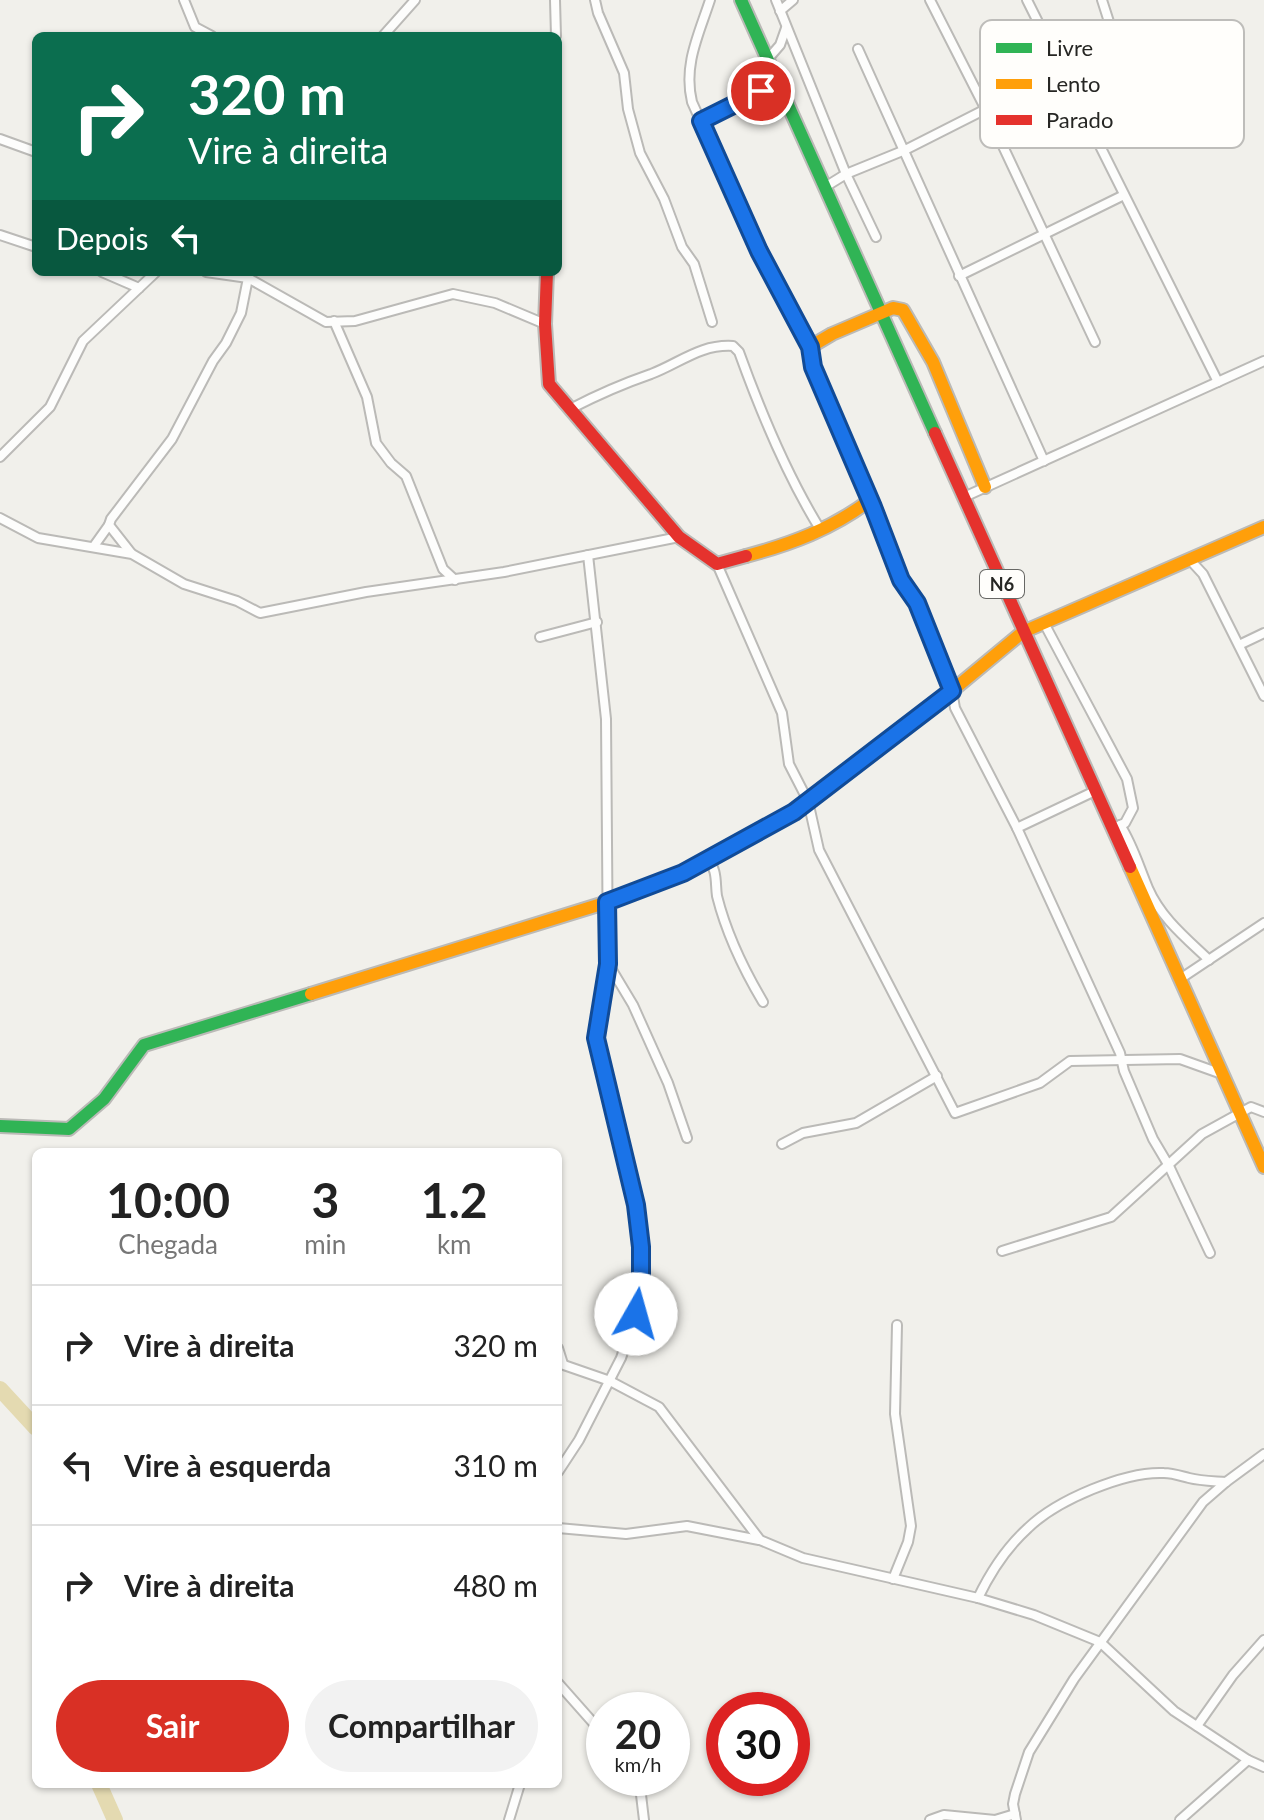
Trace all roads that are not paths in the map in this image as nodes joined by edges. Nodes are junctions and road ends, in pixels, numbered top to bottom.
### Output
1 (184, 0) edge
2 (415, 0) edge
3 (555, 0) edge
4 (595, 0) edge
5 (710, 0) edge
6 (741, 0) edge
7 (776, 0) edge
8 (793, 0) edge
9 (930, 0) edge
10 (1027, 0) edge
11 (1102, 0) edge
12 (780, 11) junction
13 (1037, 20) edge
14 (1108, 20) edge
15 (786, 27) junction
16 (204, 32) edge
17 (387, 32) edge
18 (556, 32) edge
19 (858, 49) dead end
20 (767, 60) junction
21 (777, 83) junction
22 (980, 98) edge
23 (980, 111) edge
24 (701, 121) junction
25 (0, 139) edge
26 (1004, 148) edge
27 (1101, 148) edge
28 (905, 150) junction
29 (32, 151) edge
30 (846, 174) junction
31 (824, 188) junction
32 (1124, 195) junction
33 (0, 235) edge
34 (1044, 235) junction
35 (876, 237) dead end
36 (32, 246) edge
37 (111, 276) edge
38 (152, 276) edge
39 (234, 276) edge
40 (547, 276) edge
41 (959, 276) junction
42 (248, 278) junction
43 (139, 288) junction
44 (881, 315) junction
45 (334, 321) junction
46 (712, 322) dead end
47 (545, 324) junction
48 (1095, 342) dead end
49 (810, 347) junction
50 (1264, 361) edge
51 (1218, 382) junction
52 (570, 409) junction
53 (0, 457) edge
54 (1044, 461) junction
55 (985, 487) junction
56 (963, 498) junction
57 (870, 500) junction
58 (0, 518) edge
59 (109, 525) junction
60 (1264, 527) edge
61 (820, 529) junction
62 (679, 537) junction
63 (94, 546) junction
64 (132, 554) junction
65 (588, 555) junction
66 (1191, 561) junction
67 (717, 564) junction
68 (455, 580) junction
69 (597, 622) junction
70 (1044, 623) junction
71 (1023, 632) junction
72 (1264, 633) edge
73 (540, 637) dead end
74 (1239, 645) junction
75 (952, 691) junction
76 (1264, 696) edge
77 (1095, 791) junction
78 (808, 801) junction
79 (1116, 827) junction
80 (1017, 828) junction
81 (707, 860) junction
82 (607, 902) junction
83 (1264, 923) edge
84 (1209, 960) junction
85 (608, 964) junction
86 (1179, 980) junction
87 (763, 1002) dead end
88 (1122, 1061) junction
89 (1222, 1074) junction
90 (937, 1076) junction
91 (1264, 1112) edge
92 (1240, 1113) junction
93 (0, 1126) edge
94 (687, 1138) dead end
95 (782, 1144) dead end
96 (1169, 1166) junction
97 (1264, 1167) edge
98 (1002, 1251) dead end
99 (1210, 1253) dead end
100 (897, 1325) dead end
101 (562, 1365) edge
102 (610, 1381) junction
103 (1264, 1454) edge
104 (562, 1466) edge
105 (1226, 1482) junction
106 (562, 1528) edge
107 (760, 1540) junction
108 (893, 1579) junction
109 (978, 1598) junction
110 (1264, 1640) edge
111 (1100, 1642) junction
112 (562, 1688) edge
113 (586, 1715) edge
114 (1197, 1726) junction
115 (1248, 1760) junction
116 (1264, 1767) edge
117 (519, 1788) edge
118 (641, 1796) edge
119 (1015, 1817) edge
120 (1190, 1817) edge
121 (509, 1820) edge
122 (644, 1820) edge
123 (930, 1820) edge
124 (1180, 1820) edge

1 - 16 street
2 - 17 street
3 - 18 street
4 - 46 street
5 - 24 street
6 - 20 main road, N6
7 - 12 street
8 - 12 street
9 - 22 street
10 - 13 street
11 - 14 street
12 - 15 street
15 - 20 street
15 - 30 street
19 - 28 street
20 - 21 main road, N6
21 - 24 street
21 - 31 main road, N6
23 - 28 street
24 - 49 street
25 - 29 street
26 - 34 street
27 - 32 street
28 - 30 street
28 - 41 street
30 - 31 street
30 - 35 street
31 - 44 main road, N6
32 - 34 street
32 - 51 street
33 - 36 street
34 - 41 street
34 - 48 street
37 - 43 street
38 - 43 street
39 - 42 street
40 - 47 main road
41 - 54 street
42 - 45 street
42 - 59 street
43 - 53 street
44 - 49 main road
44 - 55 main road
44 - 56 main road, N6
45 - 47 street
45 - 68 street
47 - 52 main road
49 - 57 main road
50 - 51 street
51 - 54 street
52 - 61 street
52 - 62 main road
54 - 55 street
55 - 56 street
56 - 71 main road, N6
57 - 61 main road
57 - 75 street
58 - 63 street
59 - 63 street
59 - 64 street
60 - 66 main road
61 - 67 main road
62 - 65 street
62 - 67 main road
63 - 64 street
64 - 68 street
65 - 68 street
65 - 69 street
66 - 70 main road
66 - 74 street
67 - 78 street
69 - 73 street
69 - 82 street
70 - 71 main road
70 - 79 street
71 - 75 main road
71 - 77 main road, N6
72 - 74 street
74 - 76 street
75 - 78 main road
75 - 80 street
77 - 79 main road, N6
77 - 80 street
78 - 81 main road
78 - 90 street
79 - 84 street
79 - 86 main road, N6
80 - 88 street
81 - 82 main road
81 - 87 street
82 - 85 street
82 - 93 main road
83 - 84 street
84 - 86 street
85 - 94 street
85 - 102 street
86 - 89 main road, N6
88 - 89 street
88 - 90 street
88 - 96 street
89 - 92 main road, N6
90 - 95 street
91 - 92 street
92 - 96 street
92 - 97 main road, N6
96 - 98 street
96 - 99 street
100 - 108 street
101 - 102 street
102 - 104 street
102 - 107 street
103 - 105 street
105 - 109 street
105 - 111 street
106 - 107 street
107 - 108 street
108 - 109 street
109 - 111 street
110 - 114 street
111 - 114 street
111 - 119 street
112 - 113 street
114 - 115 street
115 - 116 street
115 - 120 street
117 - 121 street
118 - 122 street
119 - 123 street
120 - 124 street

